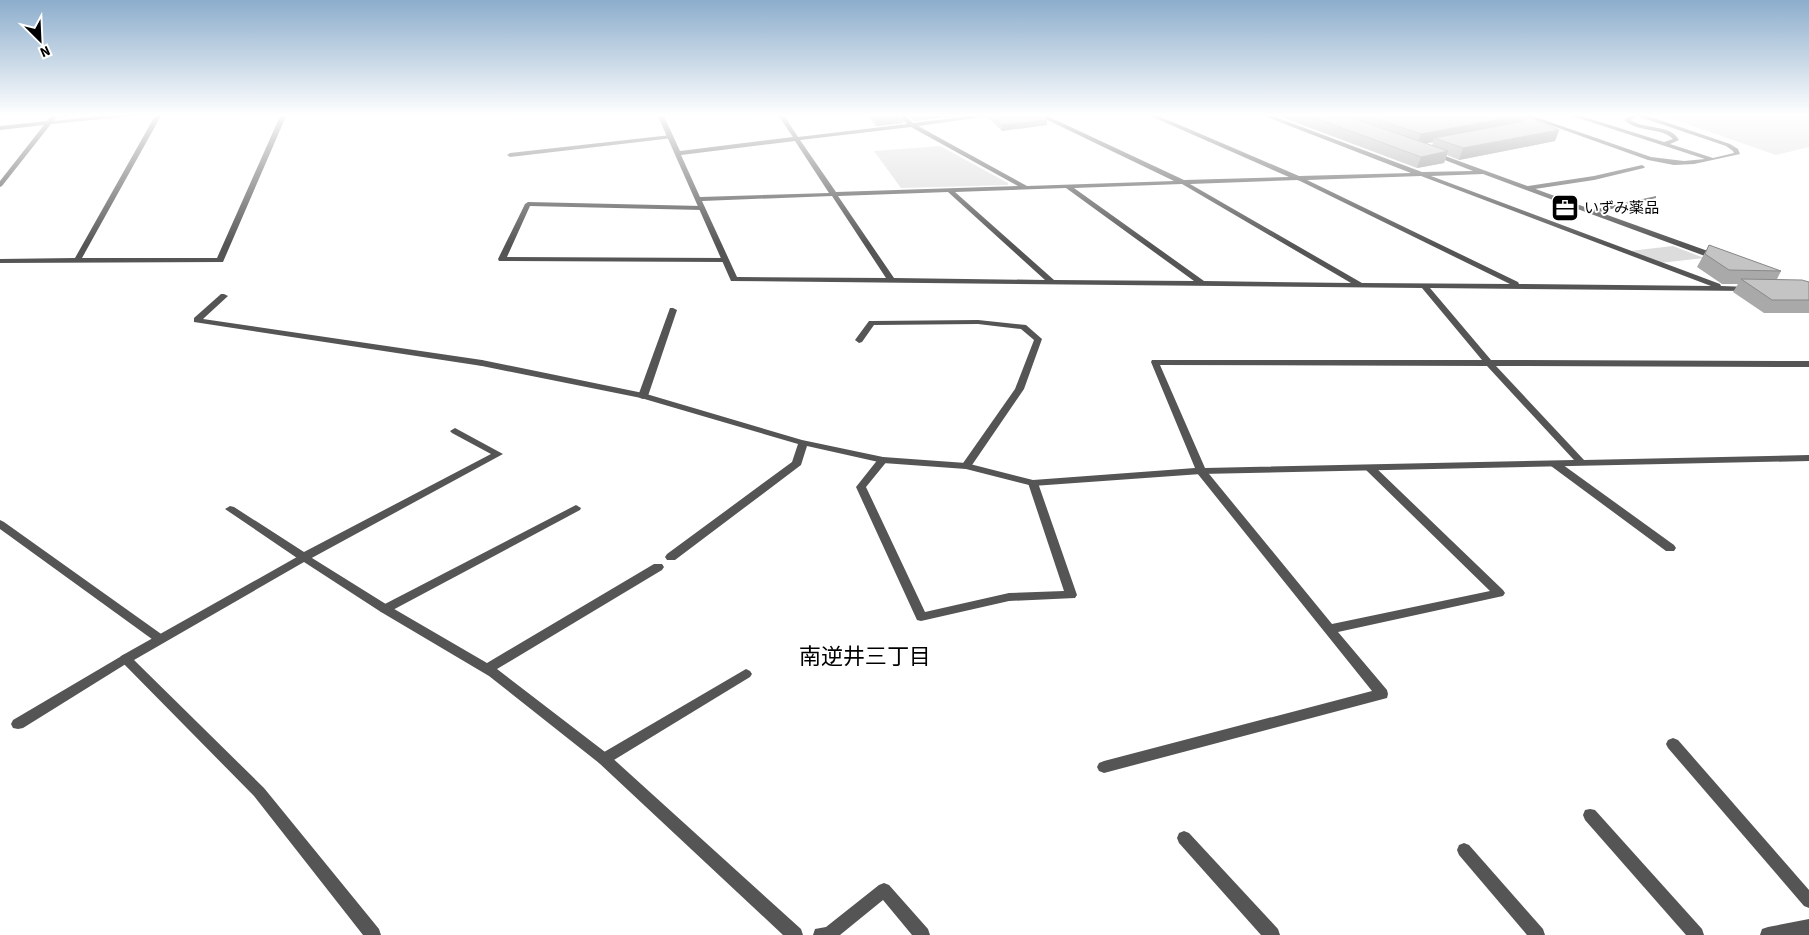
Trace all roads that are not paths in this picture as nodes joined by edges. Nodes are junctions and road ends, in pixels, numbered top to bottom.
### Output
1 (21, 158) edge
2 (135, 158) edge
3 (265, 158) edge
4 (680, 158) edge
5 (809, 158) edge
6 (972, 158) edge
7 (1130, 158) edge
8 (1250, 158) edge
9 (1377, 158) edge
10 (1442, 158) edge
11 (1646, 158) edge
12 (1704, 158) edge
13 (1721, 158) edge
14 (1711, 160) junction
15 (1642, 167) dead end
16 (1484, 172) junction
17 (1423, 175) junction
18 (1302, 180) junction
19 (1184, 183) junction
20 (0, 185) edge
21 (1068, 187) junction
22 (1027, 188) junction
23 (1528, 188) junction
24 (950, 190) junction
25 (832, 194) junction
26 (1654, 197) dead end
27 (699, 199) junction
28 (702, 208) junction
29 (1594, 211) junction
30 (1720, 258) edge
31 (725, 260) junction
32 (0, 261) edge
33 (77, 261) junction
34 (892, 281) junction
35 (1052, 282) junction
36 (1203, 284) junction
37 (1360, 286) junction
38 (1518, 286) junction
39 (1425, 287) junction
40 (1725, 289) junction
41 (1754, 289) edge
42 (224, 296) dead end
43 (673, 310) dead end
44 (859, 340) dead end
45 (1489, 363) junction
46 (1809, 364) edge
47 (643, 396) junction
48 (455, 431) dead end
49 (803, 442) junction
50 (1809, 458) edge
51 (884, 460) junction
52 (1582, 462) junction
53 (1555, 464) junction
54 (966, 466) junction
55 (1370, 468) junction
56 (1201, 470) junction
57 (1032, 483) junction
58 (576, 508) dead end
59 (230, 509) dead end
60 (0, 524) edge
61 (1670, 548) dead end
62 (304, 557) junction
63 (671, 557) dead end
64 (658, 567) dead end
65 (385, 609) junction
66 (1330, 629) junction
67 (160, 639) junction
68 (125, 659) junction
69 (488, 669) junction
70 (746, 674) dead end
71 (18, 724) dead end
72 (1673, 744) dead end
73 (604, 759) junction
74 (1104, 767) dead end
75 (1590, 815) dead end
76 (1184, 838) dead end
77 (1464, 850) dead end
78 (1809, 901) edge
79 (1809, 926) edge
80 (374, 935) edge
81 (795, 935) edge
82 (821, 935) edge
83 (922, 935) edge
84 (1272, 935) edge
85 (1537, 935) edge
86 (1696, 935) edge
87 (1768, 935) edge

1 - 20 street
2 - 33 street
3 - 33 street
4 - 27 street
5 - 25 street
6 - 22 street
7 - 19 street
8 - 18 street
9 - 17 street
10 - 16 street
11 - 14 street
12 - 14 street
13 - 14 street
15 - 23 street
16 - 17 street
16 - 23 street
17 - 18 street
17 - 40 street
18 - 19 street
18 - 38 street
19 - 21 street
19 - 37 street
21 - 22 street
21 - 36 street
22 - 24 street
23 - 29 street
24 - 25 street
24 - 35 street
25 - 27 street
25 - 34 street
26 - 29 street
27 - 28 street
28 - 31 street
28 - 31 street
29 - 30 street
31 - 34 street
32 - 33 street
34 - 35 street
35 - 36 street
36 - 37 street
37 - 39 street
38 - 39 street
38 - 40 street
39 - 45 street
40 - 41 street
42 - 47 street
43 - 47 street
44 - 54 street
45 - 46 street
45 - 52 street
45 - 56 street
47 - 49 street
48 - 62 street
49 - 51 street
49 - 63 street
50 - 52 street
51 - 54 street
51 - 57 street
52 - 53 street
53 - 55 street
53 - 61 street
54 - 57 street
55 - 56 street
55 - 66 street
56 - 57 street
56 - 66 street
58 - 65 street
59 - 62 street
60 - 67 street
62 - 65 street
62 - 67 street
64 - 69 street
65 - 69 street
66 - 74 street
67 - 68 street
68 - 71 street
68 - 80 street
69 - 73 street
70 - 73 street
72 - 78 street
73 - 81 street
75 - 86 street
76 - 84 street
77 - 85 street
79 - 87 street
82 - 83 street

